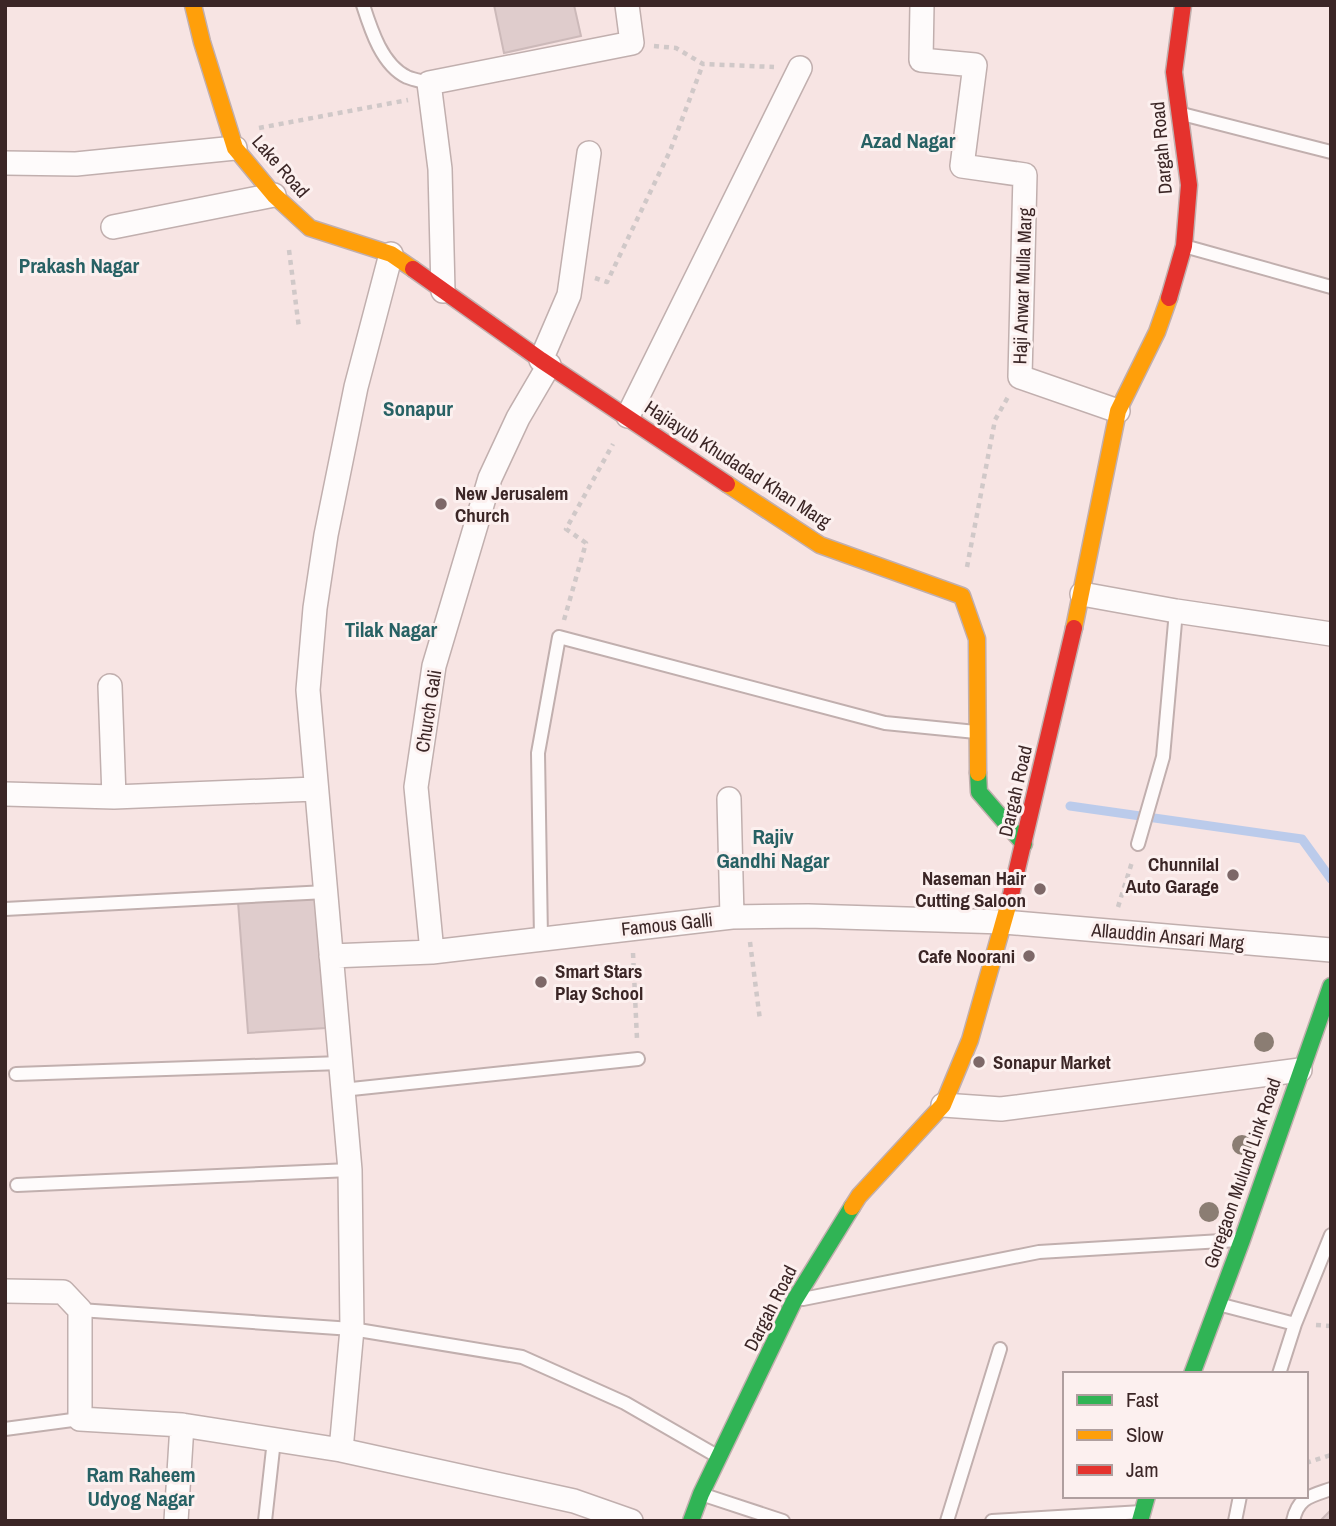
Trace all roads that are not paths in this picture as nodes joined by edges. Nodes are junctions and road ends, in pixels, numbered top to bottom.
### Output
1 (193, 5) edge
2 (363, 5) edge
3 (627, 5) edge
4 (922, 5) edge
5 (1183, 5) edge
6 (800, 68) road end
7 (430, 89) junction
8 (1181, 114) junction
9 (233, 141) junction
10 (1331, 152) edge
11 (589, 153) dead end
12 (5, 163) edge
13 (274, 195) junction
14 (113, 227) dead end
15 (1184, 246) junction
16 (391, 254) junction
17 (1331, 288) edge
18 (443, 291) junction
19 (545, 362) junction
20 (1118, 411) junction
21 (628, 416) junction
22 (1083, 594) junction
23 (1176, 611) junction
24 (1331, 634) edge
25 (110, 687) dead end
26 (976, 732) junction
27 (315, 789) junction
28 (5, 794) edge
29 (114, 797) junction
30 (729, 799) dead end
31 (1024, 844) junction
32 (1138, 844) road end
33 (326, 892) junction
34 (5, 909) edge
35 (740, 917) junction
36 (1004, 922) junction
37 (541, 938) junction
38 (1331, 950) edge
39 (432, 952) junction
40 (331, 957) junction
41 (1331, 986) edge
42 (638, 1059) road end
43 (341, 1062) junction
44 (1300, 1070) junction
45 (16, 1074) dead end
46 (342, 1090) junction
47 (943, 1105) junction
48 (350, 1170) junction
49 (17, 1185) dead end
50 (1331, 1235) edge
51 (1242, 1240) junction
52 (5, 1291) edge
53 (794, 1301) junction
54 (1218, 1304) junction
55 (80, 1310) junction
56 (1295, 1324) junction
57 (352, 1329) junction
58 (1000, 1349) dead end
59 (1193, 1372) edge
60 (1280, 1372) edge
61 (80, 1419) junction
62 (182, 1425) junction
63 (5, 1429) edge
64 (274, 1440) junction
65 (341, 1450) junction
66 (720, 1458) junction
67 (1331, 1489) edge
68 (701, 1494) junction
69 (1308, 1497) edge
70 (1241, 1498) edge
71 (1306, 1498) edge
72 (1143, 1510) edge
73 (176, 1521) edge
74 (265, 1521) edge
75 (631, 1521) edge
76 (691, 1521) edge
77 (783, 1521) edge
78 (947, 1521) edge
79 (992, 1521) edge
80 (1235, 1521) edge
81 (1293, 1521) edge

1 - 9 street, Lake Road
2 - 7 lane
3 - 7 street
4 - 20 street, Haji Anwar Mulla Marg
5 - 8 street, Dargah Road
6 - 21 street
7 - 18 street
8 - 10 lane
8 - 15 street, Dargah Road
9 - 12 street
9 - 13 street, Lake Road
11 - 19 street, Church Gali
13 - 14 street
13 - 16 street, Lake Road
15 - 17 lane
15 - 20 street, Dargah Road
16 - 18 street, Hajiayub Khudadad Khan Marg
16 - 27 street
18 - 19 street, Hajiayub Khudadad Khan Marg
19 - 21 street, Hajiayub Khudadad Khan Marg
19 - 39 street, Church Gali
20 - 22 street, Dargah Road
21 - 26 street, Hajiayub Khudadad Khan Marg
22 - 23 street
22 - 31 street, Dargah Road
23 - 24 street
23 - 32 lane
25 - 29 street
26 - 31 street
26 - 37 lane
27 - 29 street
27 - 33 street
28 - 29 street
30 - 35 street
31 - 36 street, Dargah Road
33 - 34 lane
33 - 40 street
35 - 36 street, Famous Galli
35 - 37 street, Famous Galli
36 - 38 street, Allauddin Ansari Marg
36 - 47 street, Dargah Road
37 - 39 street, Famous Galli
39 - 40 street, Famous Galli
40 - 43 street
41 - 44 street, Goregaon Mulund Link Road
42 - 46 lane
43 - 45 lane
43 - 46 street
44 - 47 street
44 - 51 street, Goregaon Mulund Link Road
46 - 48 street
47 - 53 street, Dargah Road
48 - 49 lane
48 - 57 street
50 - 56 lane
51 - 53 lane
51 - 54 street, Goregaon Mulund Link Road
52 - 55 street
53 - 66 street, Dargah Road
54 - 56 lane
54 - 59 street, Goregaon Mulund Link Road
55 - 57 lane
55 - 61 street
56 - 60 lane
57 - 65 street
57 - 66 lane
58 - 78 lane
61 - 62 street
61 - 63 lane
62 - 64 street
62 - 73 street
64 - 65 street
64 - 74 lane
65 - 75 street
66 - 68 street, Dargah Road
67 - 69 lane
68 - 76 street, Dargah Road
68 - 77 lane
70 - 80 lane
71 - 81 lane
72 - 79 lane

